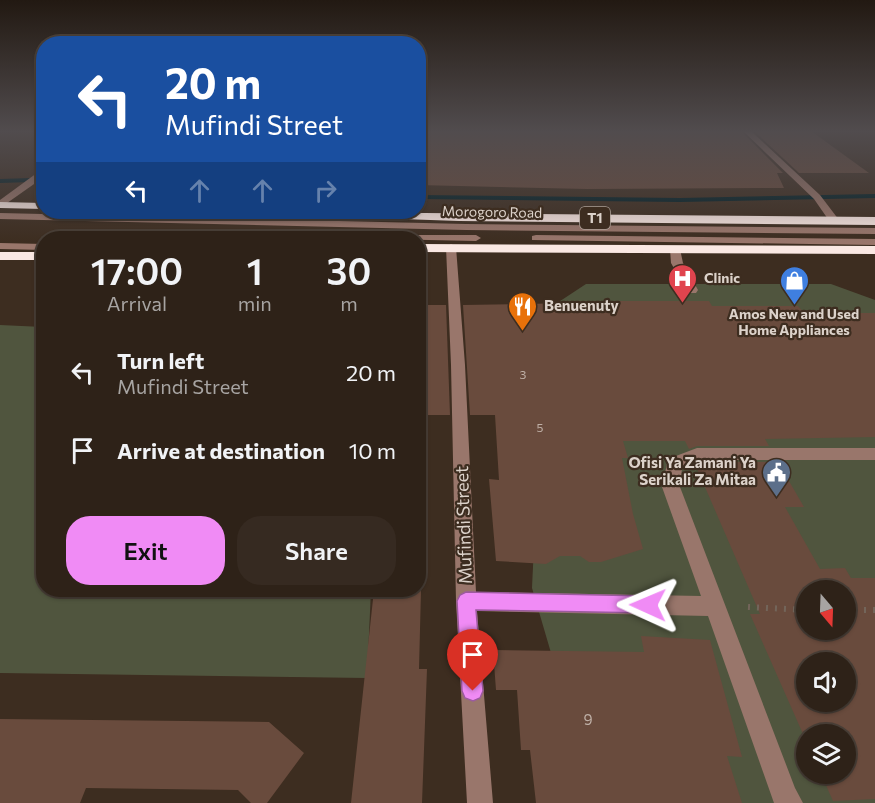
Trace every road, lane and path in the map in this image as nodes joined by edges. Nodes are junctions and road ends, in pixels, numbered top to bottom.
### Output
1 (787, 168) edge
2 (36, 178) edge
3 (0, 205) edge
4 (36, 206) edge
5 (426, 215) edge
6 (830, 215) junction
7 (0, 216) edge
8 (36, 217) edge
9 (127, 219) edge
10 (875, 220) edge
11 (875, 231) edge
12 (426, 238) edge
13 (875, 242) edge
14 (0, 246) edge
15 (36, 247) edge
16 (451, 247) junction
17 (426, 248) edge
18 (675, 249) junction
19 (875, 250) edge
20 (0, 256) edge
21 (36, 256) edge
22 (692, 290) dead end
23 (875, 454) edge
24 (466, 601) junction
25 (716, 606) junction
26 (796, 610) edge
27 (856, 610) edge
28 (875, 610) edge
29 (480, 803) edge
30 (790, 803) edge

1 - 6 street
2 - 3 street
3 - 4 highway
5 - 6 highway, Morogoro Road / T1
6 - 10 highway, Morogoro Road / T1
7 - 8 street, Morogoro Road
9 - 11 street, Morogoro Road
12 - 13 street, Morogoro Road
14 - 15 street
16 - 17 highway, T1
16 - 18 highway, T1
16 - 24 street, Mufindi Street
18 - 19 highway, T1
18 - 22 street
20 - 21 highway
23 - 25 street
24 - 25 street
24 - 29 street, Mufindi Street
25 - 26 path
25 - 30 street
27 - 28 path

